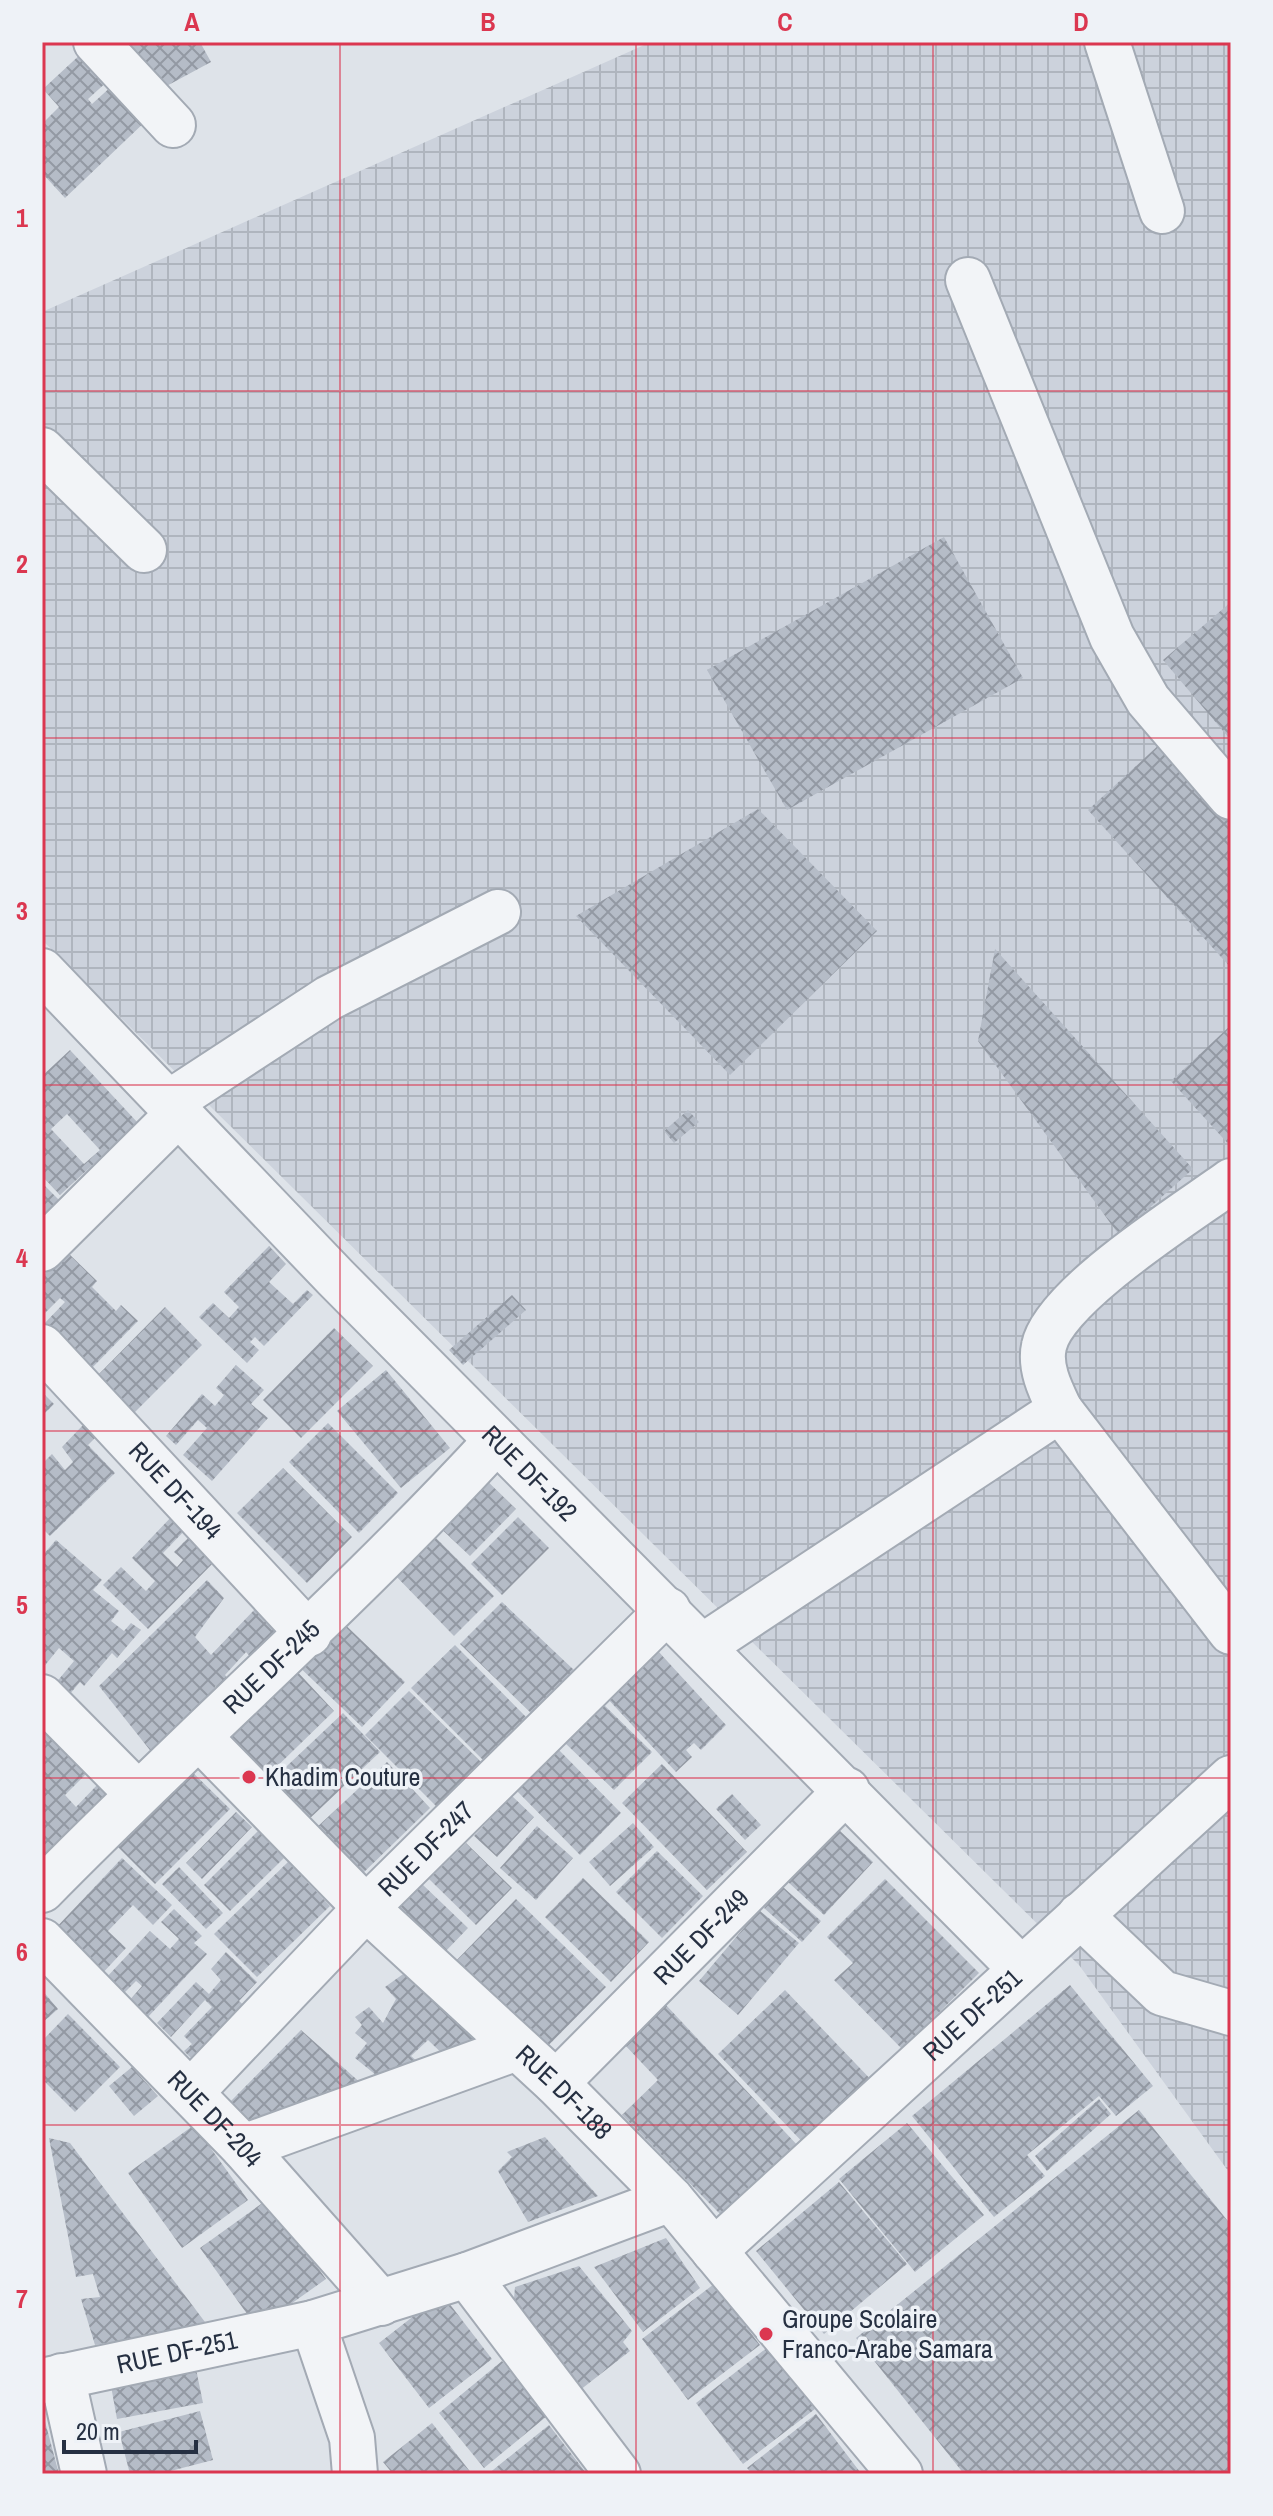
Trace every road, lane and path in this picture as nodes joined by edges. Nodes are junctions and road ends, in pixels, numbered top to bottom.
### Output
1 (96, 42) edge
2 (1107, 42) edge
3 (173, 125) dead end
4 (1162, 211) dead end
5 (968, 280) dead end
6 (42, 450) edge
7 (144, 550) dead end
8 (1231, 797) edge
9 (498, 912) dead end
10 (42, 971) edge
11 (175, 1107) junction
12 (1229, 1186) edge
13 (42, 1249) edge
14 (42, 1347) edge
15 (1060, 1410) junction
16 (496, 1441) junction
17 (668, 1610) junction
18 (1231, 1632) edge
19 (309, 1634) junction
20 (703, 1646) junction
21 (42, 1697) edge
22 (200, 1738) junction
23 (1231, 1778) edge
24 (847, 1790) junction
25 (137, 1793) junction
26 (42, 1890) edge
27 (366, 1908) junction
28 (1080, 1915) junction
29 (42, 1941) edge
30 (1021, 1969) junction
31 (1231, 2013) edge
32 (517, 2048) junction
33 (556, 2083) junction
34 (191, 2092) junction
35 (243, 2147) junction
36 (671, 2199) junction
37 (714, 2251) junction
38 (467, 2275) junction
39 (381, 2303) junction
40 (313, 2323) junction
41 (52, 2378) edge
42 (84, 2474) edge
43 (355, 2474) edge
44 (618, 2474) edge
45 (900, 2474) edge

1 - 3 street
2 - 4 street
5 - 8 street
6 - 7 street
9 - 11 street
10 - 11 street, RUE DF-192
11 - 13 street
11 - 16 street, RUE DF-192
12 - 15 street
14 - 19 street, RUE DF-194
15 - 18 street
15 - 20 street
16 - 17 street, RUE DF-192
16 - 19 street, RUE DF-245
17 - 20 street, RUE DF-192
17 - 27 street, RUE DF-247
19 - 22 street, RUE DF-245
20 - 24 street, RUE DF-192
21 - 25 street
22 - 25 street, RUE DF-245
22 - 27 street, RUE DF-188
23 - 28 street, RUE DF-251
24 - 30 street, RUE DF-192
24 - 33 street, RUE DF-249
25 - 26 street, RUE DF-245
27 - 32 street, RUE DF-188
27 - 34 street, RUE DF-247
28 - 30 street, RUE DF-251
28 - 31 street
29 - 34 street, RUE DF-204
30 - 37 street, RUE DF-251
32 - 33 street, RUE DF-188
32 - 35 street
33 - 36 street, RUE DF-188
34 - 35 street, RUE DF-204
35 - 39 street, RUE DF-204
36 - 37 street, RUE DF-188
36 - 38 street, RUE DF-251
37 - 45 street, RUE DF-188
38 - 39 street, RUE DF-251
38 - 44 street
39 - 40 street, RUE DF-251
40 - 41 street, RUE DF-251
40 - 43 street
41 - 42 street

